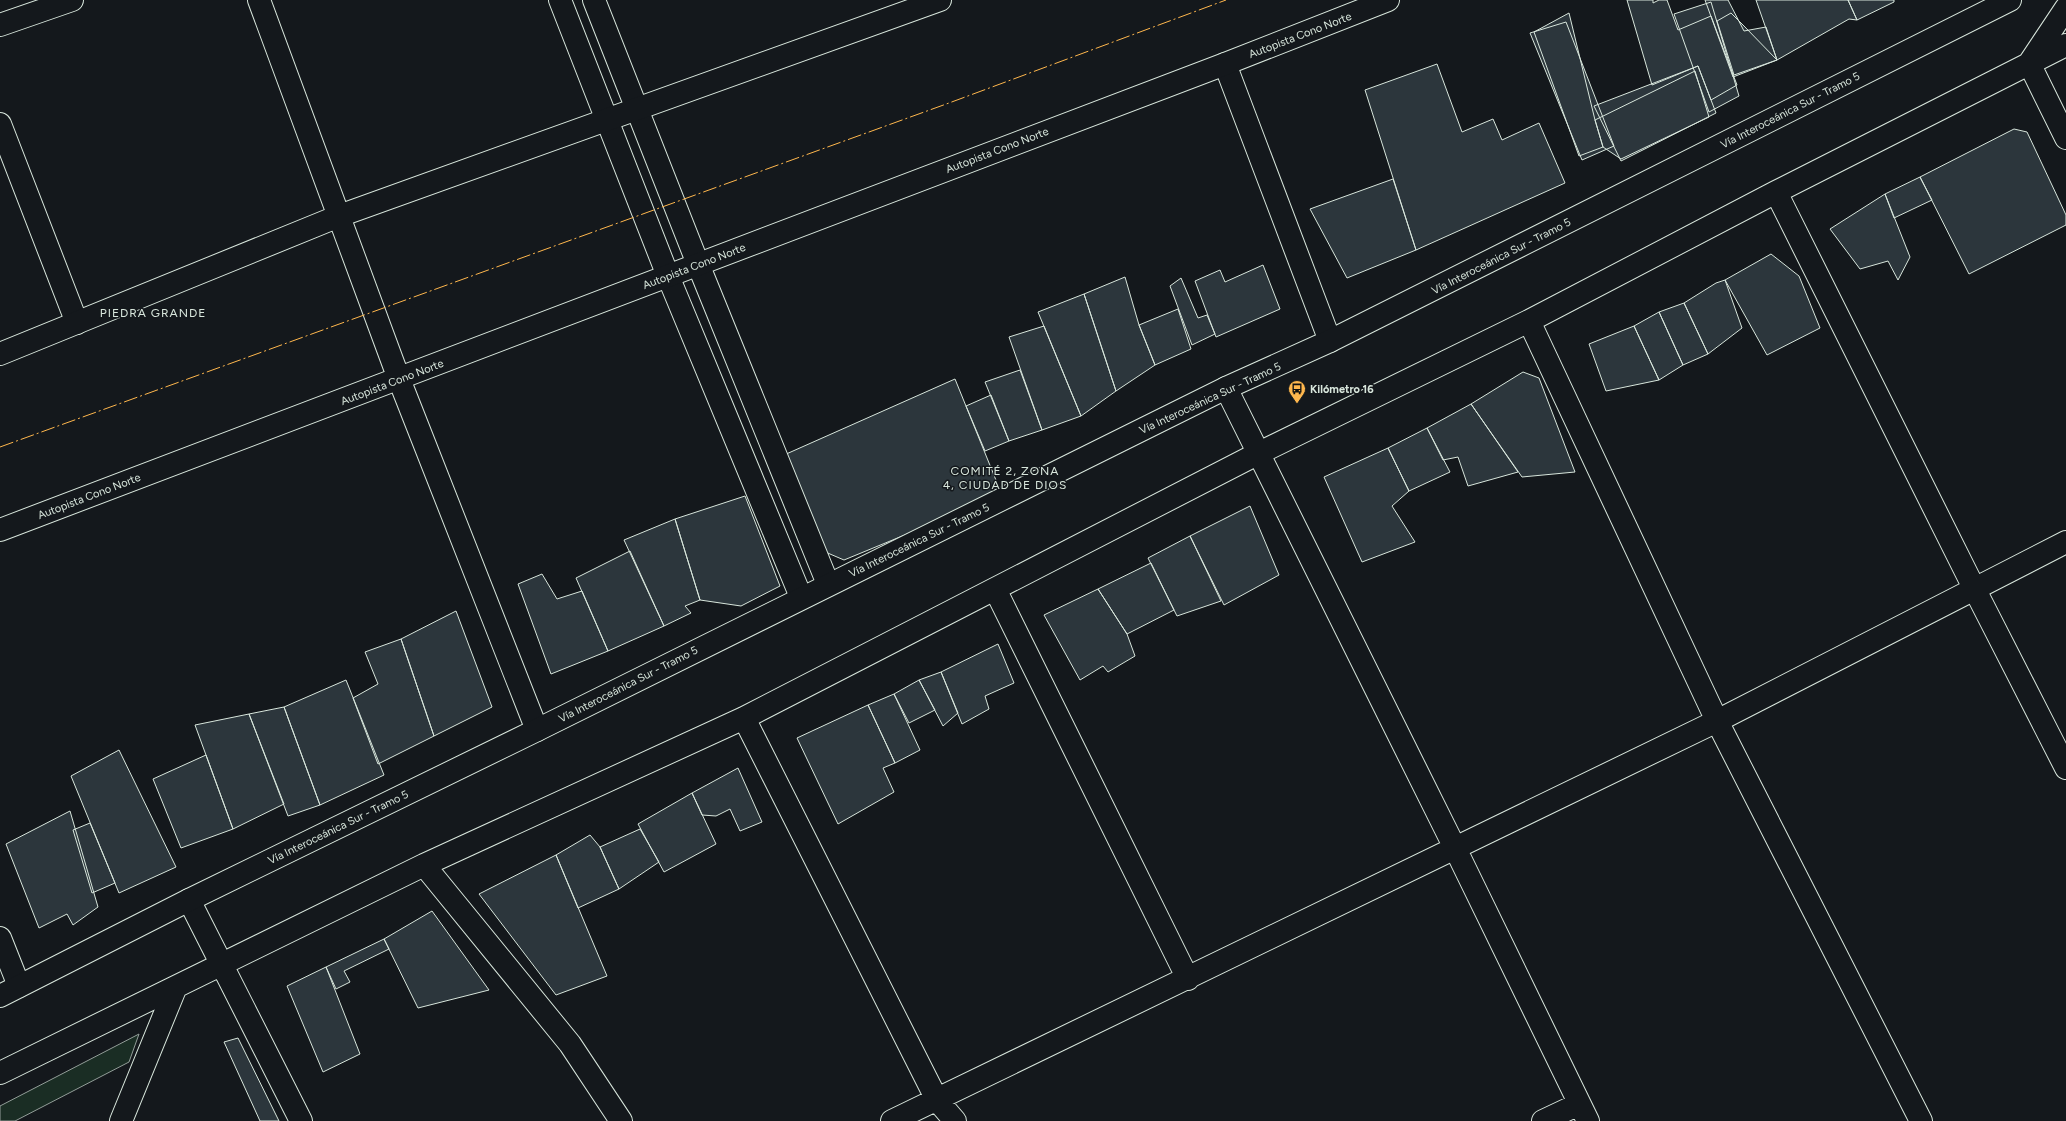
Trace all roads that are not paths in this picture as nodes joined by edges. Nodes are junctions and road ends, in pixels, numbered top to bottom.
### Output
1 (72, 0) edge
2 (259, 0) edge
3 (560, 0) edge
4 (594, 0) edge
5 (940, 0) edge
6 (1388, 0) edge
7 (2010, 0) edge
8 (2066, 8) edge
9 (0, 25) edge
10 (2066, 45) edge
11 (2029, 63) junction
12 (1225, 64) junction
13 (636, 110) junction
14 (607, 120) junction
15 (0, 124) edge
16 (2066, 138) edge
17 (1776, 192) junction
18 (339, 216) junction
19 (698, 264) junction
20 (668, 276) junction
21 (1529, 321) junction
22 (77, 323) junction
23 (1330, 341) junction
24 (0, 354) edge
25 (399, 379) junction
26 (1226, 388) junction
27 (1257, 454) junction
28 (0, 530) edge
29 (2066, 542) edge
30 (828, 584) junction
31 (1974, 588) junction
32 (995, 590) junction
33 (801, 597) junction
34 (744, 718) junction
35 (1718, 721) junction
36 (537, 730) junction
37 (2066, 768) edge
38 (1455, 848) junction
39 (424, 865) junction
40 (190, 900) junction
41 (0, 938) edge
42 (223, 963) junction
43 (1188, 979) junction
44 (19, 986) junction
45 (175, 989) junction
46 (0, 996) edge
47 (0, 1073) edge
48 (937, 1100) junction
49 (1583, 1112) edge
50 (121, 1121) edge
51 (302, 1121) edge
52 (620, 1121) edge
53 (892, 1121) edge
54 (955, 1121) edge
55 (1543, 1121) edge
56 (1921, 1121) edge

1 - 9 main road
2 - 18 main road
3 - 14 main road
4 - 13 main road
5 - 13 main road
6 - 12 main road, Autopista Cono Norte
7 - 23 main road, Vía Interoceánica Sur - Tramo 5
8 - 11 main road
10 - 11 main road
11 - 16 main road
11 - 17 main road
12 - 19 main road, Autopista Cono Norte
12 - 23 main road
13 - 14 main road
13 - 19 main road
14 - 18 main road
14 - 20 main road
15 - 22 main road
17 - 21 main road
17 - 31 main road
18 - 22 main road
18 - 25 main road
19 - 20 main road, Autopista Cono Norte
19 - 30 main road
20 - 25 main road, Autopista Cono Norte
20 - 33 main road
21 - 27 main road
21 - 35 main road
22 - 24 main road
23 - 26 main road, Vía Interoceánica Sur - Tramo 5
25 - 28 main road, Autopista Cono Norte
25 - 36 main road
26 - 27 main road
26 - 30 main road, Vía Interoceánica Sur - Tramo 5
27 - 32 main road
27 - 38 main road
29 - 31 main road
30 - 33 main road, Vía Interoceánica Sur - Tramo 5
31 - 35 main road
31 - 37 main road
32 - 34 main road
32 - 43 main road
33 - 36 main road, Vía Interoceánica Sur - Tramo 5
34 - 39 main road
34 - 48 main road
35 - 38 main road
35 - 56 main road
36 - 40 main road, Vía Interoceánica Sur - Tramo 5
38 - 43 main road
38 - 49 main road
39 - 42 main road
39 - 52 main road
40 - 42 main road
40 - 44 main road, Vía Interoceánica Sur - Tramo 5
41 - 44 main road
42 - 45 main road
42 - 51 main road
43 - 48 main road
44 - 46 main road, Vía Interoceánica Sur - Tramo 5
45 - 47 main road
45 - 50 main road
48 - 53 main road
48 - 54 main road
49 - 55 main road

